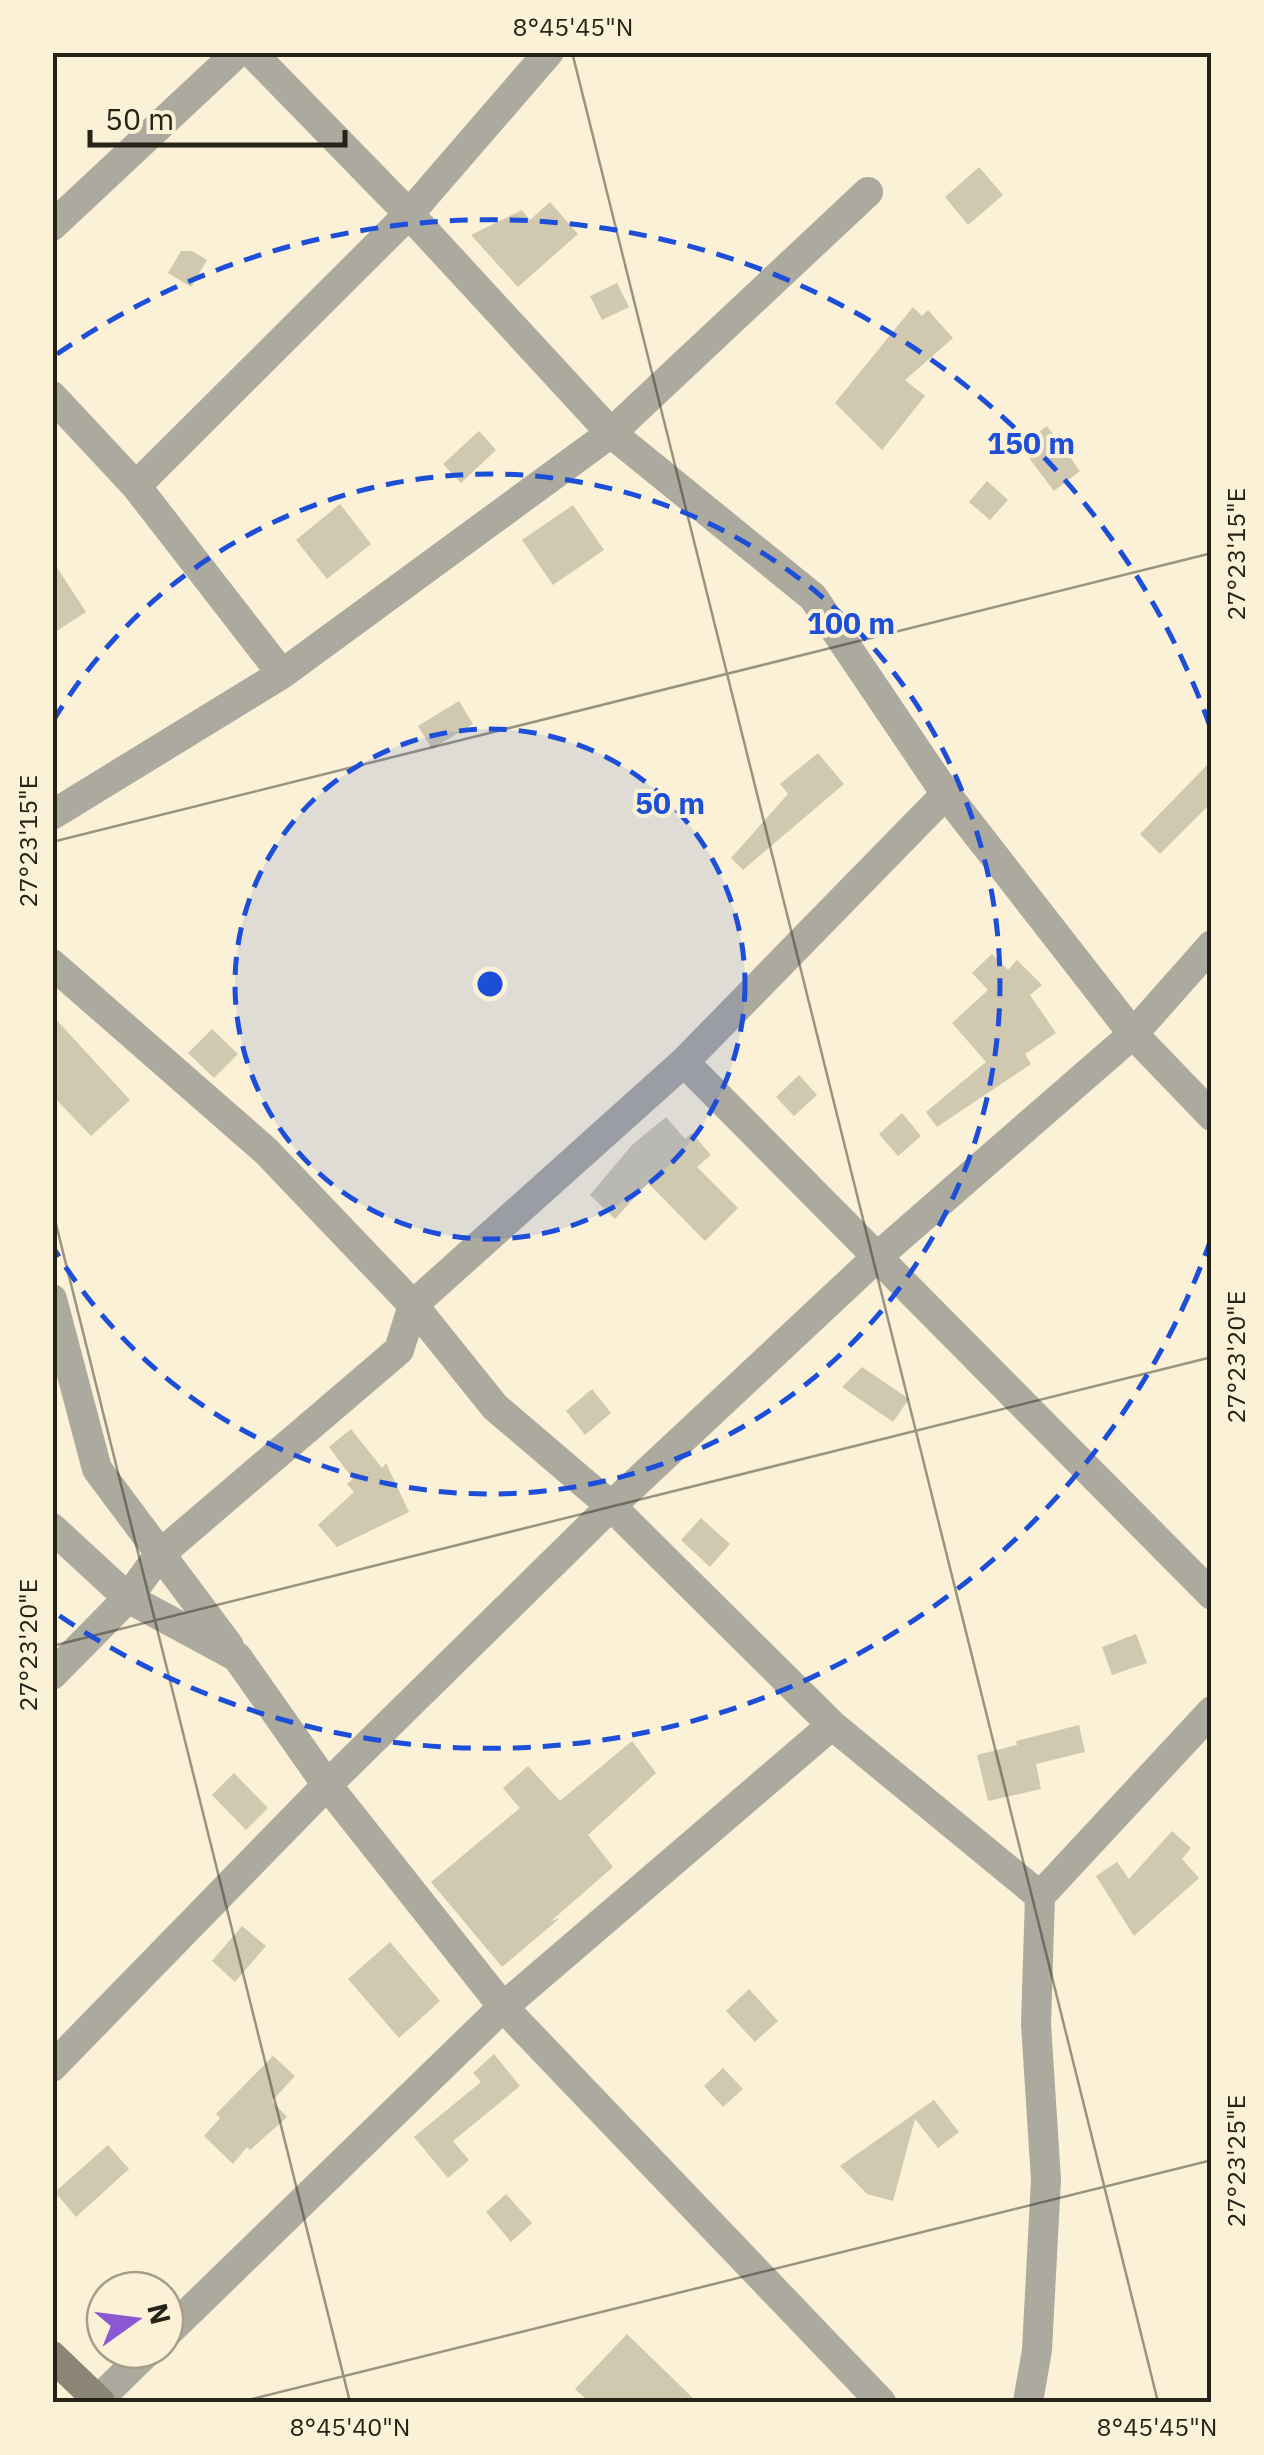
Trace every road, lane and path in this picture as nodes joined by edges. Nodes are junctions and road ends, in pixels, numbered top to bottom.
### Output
1 (238, 52) edge
2 (250, 52) edge
3 (548, 52) edge
4 (868, 192) dead end
5 (410, 214) junction
6 (52, 226) edge
7 (52, 396) edge
8 (611, 433) junction
9 (136, 486) junction
10 (282, 674) junction
11 (946, 794) junction
12 (52, 815) edge
13 (1212, 945) edge
14 (52, 964) edge
15 (1133, 1034) junction
16 (684, 1062) junction
17 (1212, 1116) edge
18 (877, 1257) junction
19 (52, 1299) edge
20 (413, 1305) junction
21 (611, 1506) junction
22 (52, 1528) edge
23 (160, 1556) junction
24 (1212, 1595) edge
25 (128, 1598) junction
26 (237, 1657) junction
27 (52, 1675) edge
28 (1212, 1712) edge
29 (832, 1725) junction
30 (327, 1786) junction
31 (1040, 1896) junction
32 (504, 2006) junction
33 (52, 2066) edge
34 (185, 2316) edge
35 (52, 2356) edge
36 (129, 2370) edge
37 (99, 2401) edge
38 (881, 2402) edge
39 (1028, 2402) edge

1 - 6 street
2 - 5 street
3 - 5 street
4 - 8 street
5 - 8 street
5 - 9 street
7 - 9 street
8 - 10 street
8 - 11 street
9 - 10 street
10 - 12 street
11 - 15 street
11 - 16 street
13 - 15 street
14 - 20 street
15 - 17 street
15 - 18 street
16 - 18 street
16 - 20 street
18 - 21 street
18 - 24 street
19 - 23 street
20 - 21 street
20 - 23 street
21 - 29 street
21 - 30 street
22 - 25 street
23 - 25 street
23 - 26 street
25 - 26 street
25 - 27 street
26 - 30 street
28 - 31 street
29 - 31 street
29 - 32 street
30 - 32 street
30 - 33 street
31 - 39 street
32 - 34 street
32 - 38 street
35 - 37 main road
36 - 37 street

